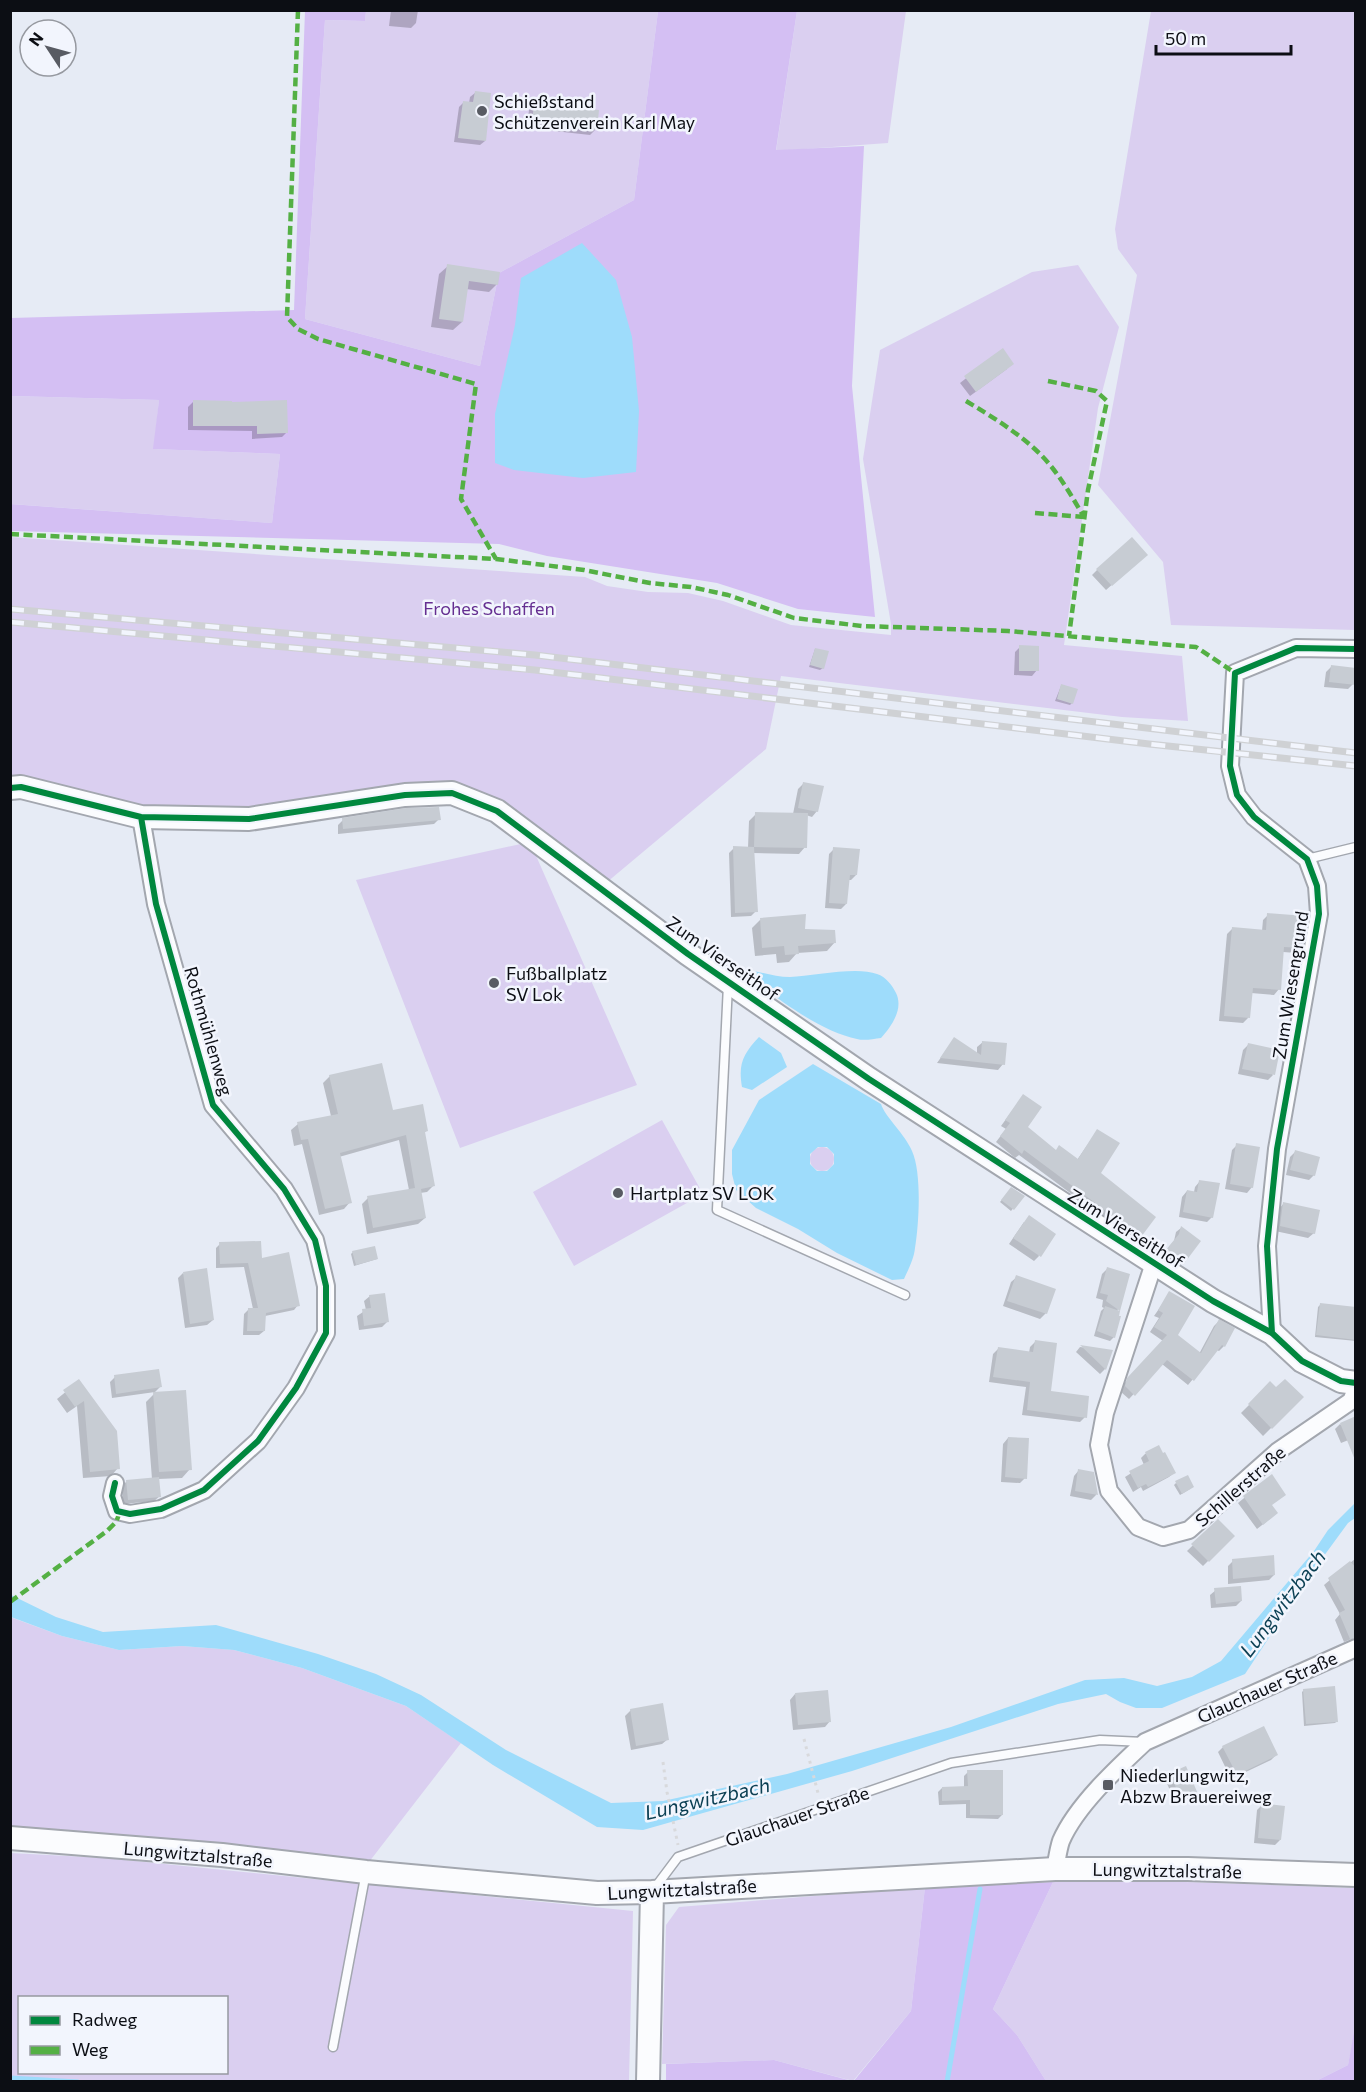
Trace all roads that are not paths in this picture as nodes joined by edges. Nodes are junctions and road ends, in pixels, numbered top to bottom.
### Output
1 (1356, 649) edge
2 (10, 788) edge
3 (141, 817) junction
4 (1356, 847) edge
5 (1307, 859) junction
6 (728, 981) junction
7 (1154, 1263) junction
8 (905, 1295) dead end
9 (1272, 1333) junction
10 (1356, 1383) edge
11 (1356, 1389) edge
12 (115, 1483) dead end
13 (1356, 1648) edge
14 (1146, 1742) junction
15 (10, 1838) edge
16 (1055, 1869) junction
17 (366, 1872) junction
18 (1356, 1875) edge
19 (651, 1892) junction
20 (333, 2047) dead end
21 (648, 2082) edge

1 - 5 street
2 - 3 street, Zum Vierseithof
3 - 6 street, Zum Vierseithof
3 - 12 street, Rothmühlenweg
4 - 5 lane
5 - 9 street, Zum Wiesengrund
6 - 7 street, Zum Vierseithof
6 - 8 lane
7 - 9 street, Zum Vierseithof
7 - 11 street, Schillerstraße
9 - 10 street, Zum Vierseithof
13 - 14 street, Glauchauer Straße
14 - 16 street, Glauchauer Straße
14 - 19 lane, Glauchauer Straße
15 - 17 street, Lungwitztalstraße
16 - 18 street, Lungwitztalstraße
16 - 19 street, Lungwitztalstraße
17 - 19 street, Lungwitztalstraße
17 - 20 lane
19 - 21 street

